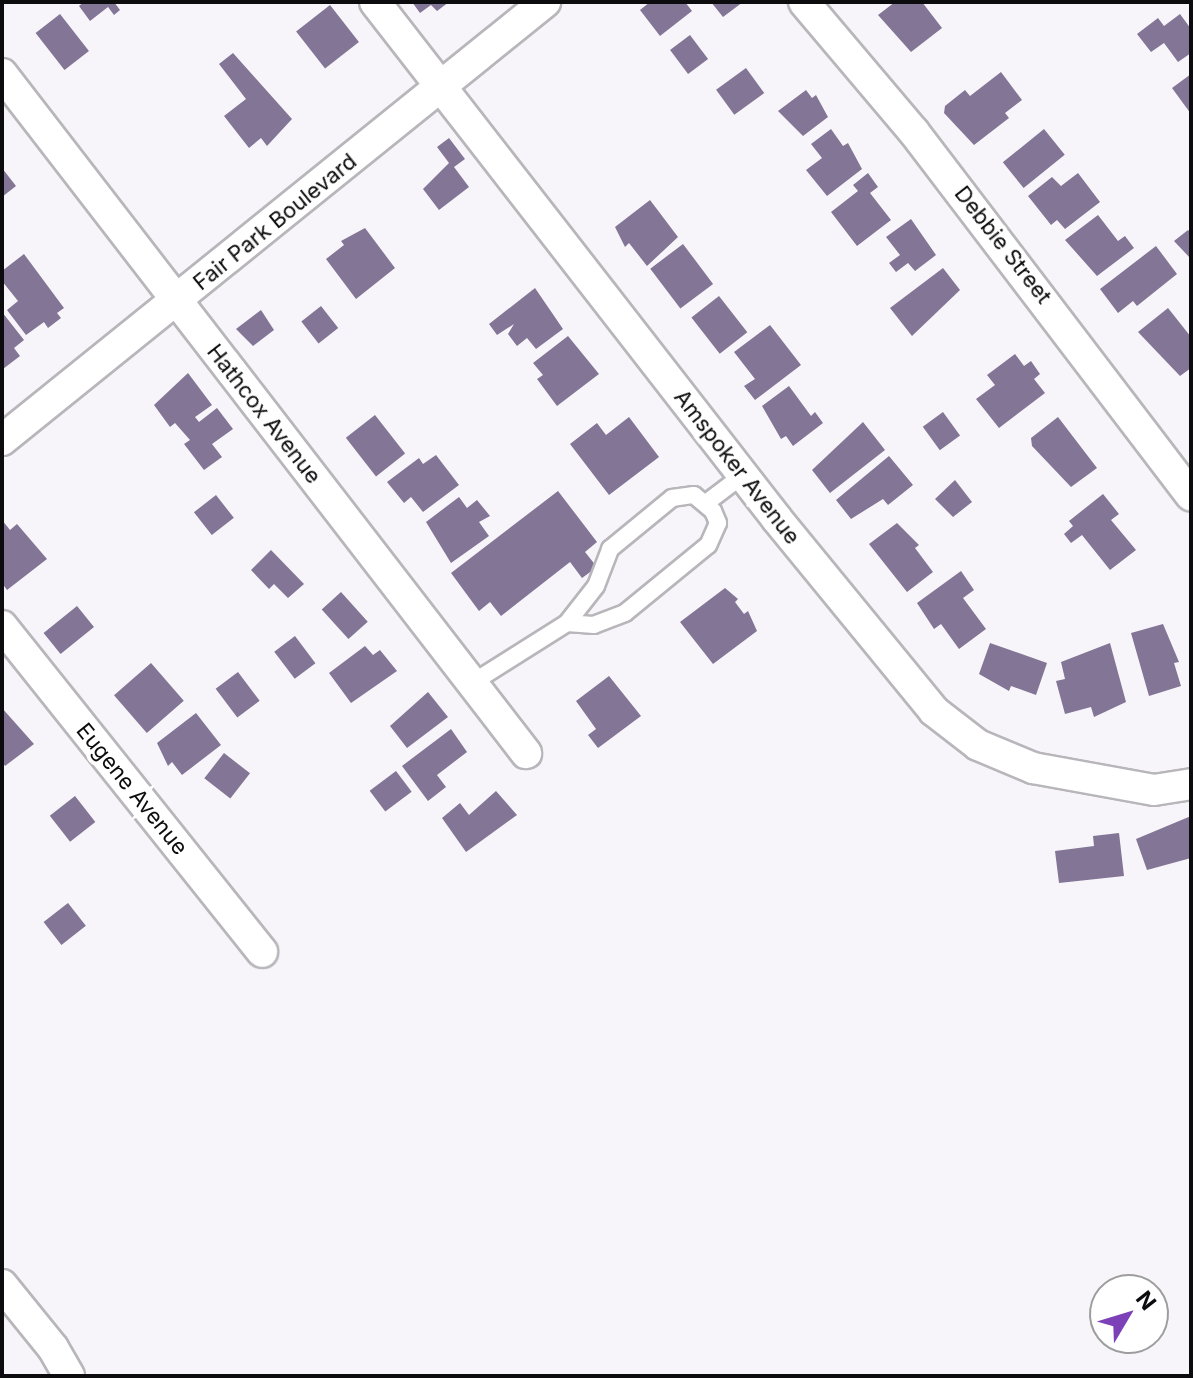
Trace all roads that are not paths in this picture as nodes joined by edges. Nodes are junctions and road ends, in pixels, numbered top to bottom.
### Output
1 (375, 2) edge
2 (545, 2) edge
3 (804, 2) edge
4 (2, 74) edge
5 (441, 85) junction
6 (178, 302) junction
7 (2, 440) edge
8 (743, 475) junction
9 (1189, 484) edge
10 (706, 503) junction
11 (567, 623) junction
12 (2, 626) edge
13 (472, 683) junction
14 (526, 753) dead end
15 (1191, 784) edge
16 (262, 952) dead end
17 (2, 1285) edge
18 (69, 1376) edge

1 - 5 street, Amspoker Avenue
2 - 5 street, Fair Park Boulevard
3 - 9 street, Debbie Street
4 - 6 street, Hathcox Avenue
5 - 6 street, Fair Park Boulevard
5 - 8 street, Amspoker Avenue
6 - 7 street, Fair Park Boulevard
6 - 13 street, Hathcox Avenue
8 - 10 lane
8 - 15 street, Amspoker Avenue
10 - 11 lane
10 - 11 lane
11 - 13 lane
12 - 16 street, Eugene Avenue
13 - 14 street, Hathcox Avenue
17 - 18 street

